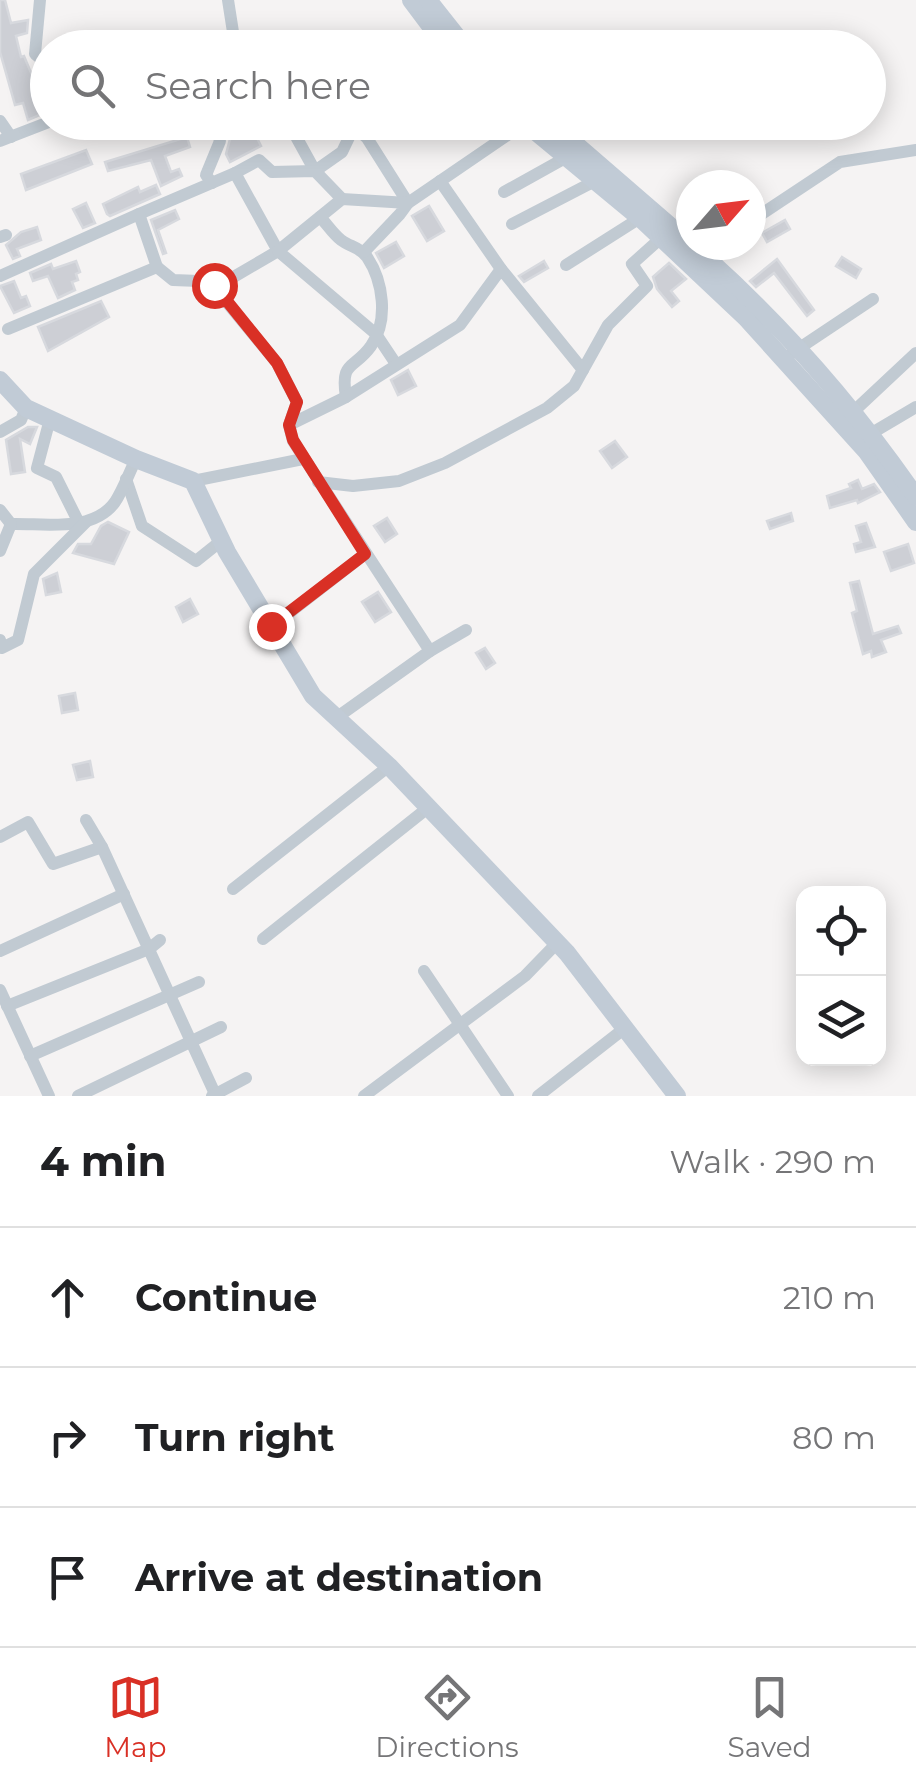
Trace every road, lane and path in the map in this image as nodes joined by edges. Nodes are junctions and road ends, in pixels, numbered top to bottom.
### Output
1 (40, 0) edge
2 (228, 0) edge
3 (411, 0) edge
4 (428, 0) edge
5 (37, 30) edge
6 (233, 30) edge
7 (433, 30) edge
8 (452, 30) edge
9 (0, 121) edge
10 (30, 130) edge
11 (6, 139) edge
12 (220, 140) edge
13 (298, 140) edge
14 (346, 140) edge
15 (368, 140) edge
16 (499, 140) edge
17 (558, 140) edge
18 (563, 140) edge
19 (916, 150) edge
20 (567, 157) junction
21 (314, 171) junction
22 (235, 174) junction
23 (595, 180) junction
24 (440, 181) junction
25 (212, 184) junction
26 (504, 192) dead end
27 (342, 199) junction
28 (408, 202) junction
29 (766, 211) edge
30 (139, 214) junction
31 (320, 217) junction
32 (640, 218) junction
33 (512, 224) dead end
34 (676, 228) edge
35 (661, 238) junction
36 (278, 251) junction
37 (364, 252) junction
38 (711, 260) edge
39 (566, 265) dead end
40 (158, 268) junction
41 (500, 269) junction
42 (0, 276) edge
43 (210, 282) junction
44 (874, 299) dead end
45 (8, 328) dead end
46 (376, 334) junction
47 (792, 353) junction
48 (916, 353) edge
49 (396, 364) junction
50 (582, 370) junction
51 (0, 380) edge
52 (346, 397) junction
53 (26, 408) junction
54 (916, 408) edge
55 (853, 412) junction
56 (50, 419) junction
57 (289, 425) junction
58 (0, 432) edge
59 (872, 433) junction
60 (136, 459) junction
61 (303, 459) junction
62 (126, 478) junction
63 (193, 481) junction
64 (318, 482) junction
65 (916, 496) edge
66 (0, 510) edge
67 (82, 522) junction
68 (916, 522) edge
69 (10, 524) junction
70 (222, 541) junction
71 (0, 551) edge
72 (365, 554) junction
73 (271, 626) junction
74 (466, 630) dead end
75 (0, 640) edge
76 (430, 651) junction
77 (336, 718) junction
78 (388, 766) junction
79 (429, 808) junction
80 (86, 820) dead end
81 (0, 838) edge
82 (102, 847) junction
83 (233, 889) dead end
84 (124, 894) junction
85 (262, 938) dead end
86 (557, 943) junction
87 (154, 944) junction
88 (0, 951) edge
89 (424, 970) dead end
90 (199, 982) dead end
91 (0, 990) edge
92 (169, 994) junction
93 (8, 1006) junction
94 (460, 1025) junction
95 (221, 1027) dead end
96 (624, 1028) junction
97 (192, 1043) junction
98 (30, 1056) junction
99 (246, 1078) dead end
100 (48, 1096) edge
101 (78, 1096) edge
102 (215, 1096) edge
103 (364, 1096) edge
104 (508, 1096) edge
105 (538, 1096) edge
106 (678, 1096) edge

1 - 5 street
2 - 6 street
3 - 7 main road
4 - 8 main road
9 - 11 street
10 - 11 street
12 - 25 street
13 - 21 street
14 - 21 street
15 - 28 street
16 - 24 street
17 - 20 main road
18 - 34 main road
19 - 29 street
20 - 23 main road
20 - 26 street
21 - 22 street
21 - 27 street
22 - 25 street
22 - 36 street
23 - 32 main road
23 - 33 street
24 - 28 street
24 - 41 street
25 - 30 street
27 - 28 street
27 - 31 street
28 - 37 street
30 - 40 street
30 - 42 street
31 - 36 street
31 - 37 street
32 - 35 main road
32 - 39 street
35 - 47 main road
35 - 50 street
36 - 43 street
36 - 46 street
37 - 46 street
38 - 47 main road
40 - 43 street
40 - 45 street
41 - 49 street
41 - 50 street
43 - 57 street
44 - 47 street
46 - 49 street
46 - 52 street
47 - 55 main road
47 - 68 main road
48 - 55 street
49 - 52 street
50 - 64 street
51 - 53 main road
52 - 57 street
53 - 56 main road
53 - 58 street
54 - 59 street
55 - 59 main road
56 - 60 main road
56 - 67 street
57 - 61 street
59 - 65 main road
60 - 62 street
60 - 63 main road
61 - 63 street
61 - 64 street
62 - 67 street
62 - 70 street
63 - 70 main road
64 - 72 street
66 - 69 street
67 - 69 street
67 - 75 street
69 - 71 street
70 - 73 main road
72 - 73 street
72 - 76 street
73 - 77 main road
74 - 76 street
76 - 77 street
77 - 78 main road
78 - 79 main road
78 - 83 street
79 - 85 street
79 - 86 main road
80 - 82 street
81 - 82 street
82 - 84 street
84 - 87 street
84 - 88 street
86 - 94 street
86 - 96 main road
87 - 92 street
87 - 93 street
89 - 94 street
90 - 92 street
91 - 93 street
92 - 97 street
92 - 98 street
93 - 98 street
94 - 103 street
94 - 104 street
95 - 97 street
96 - 105 street
96 - 106 main road
97 - 101 street
97 - 102 street
98 - 100 street
99 - 102 street

